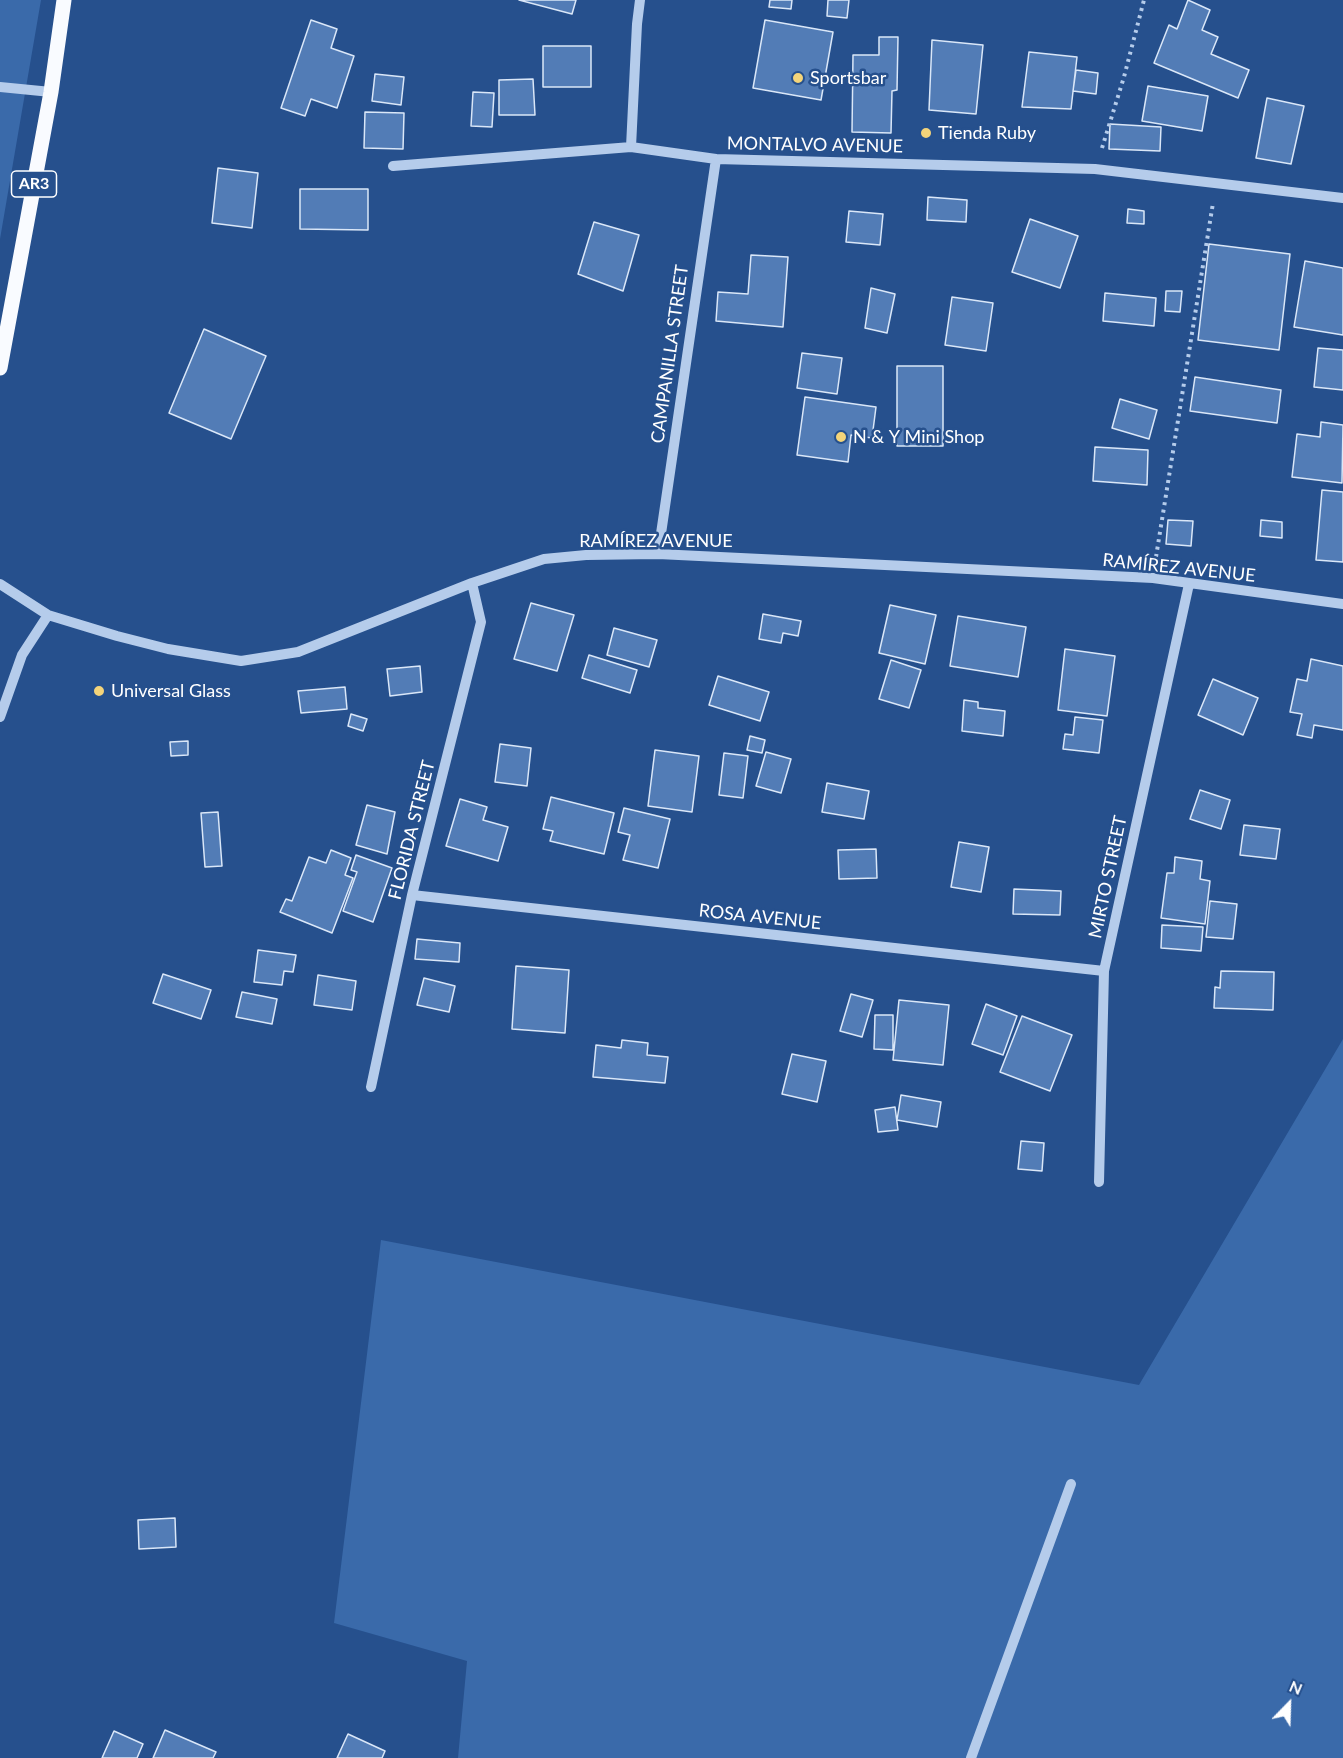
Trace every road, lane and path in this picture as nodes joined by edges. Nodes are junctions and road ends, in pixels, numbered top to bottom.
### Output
1 (64, 0) edge
2 (640, 0) edge
3 (1144, 0) edge
4 (0, 87) edge
5 (51, 92) junction
6 (631, 147) junction
7 (716, 159) junction
8 (393, 166) dead end
9 (1095, 169) junction
10 (1216, 184) junction
11 (1343, 198) edge
12 (0, 368) edge
13 (658, 554) junction
14 (1153, 578) junction
15 (472, 583) junction
16 (0, 584) edge
17 (1189, 584) junction
18 (1343, 604) edge
19 (48, 615) junction
20 (0, 717) edge
21 (412, 895) junction
22 (1104, 971) junction
23 (371, 1087) dead end
24 (1099, 1182) dead end
25 (1071, 1484) dead end
26 (971, 1758) edge

1 - 5 main road, AR3
2 - 6 street
3 - 9 path
4 - 5 street
5 - 12 main road, AR3
6 - 7 street, MONTALVO AVENUE
6 - 8 street, MONTALVO AVENUE
7 - 9 street, MONTALVO AVENUE
7 - 13 street, CAMPANILLA STREET
9 - 10 street, MONTALVO AVENUE
10 - 11 street, MONTALVO AVENUE
10 - 14 path
13 - 14 street, RAMÍREZ AVENUE
13 - 15 street, RAMÍREZ AVENUE
14 - 17 street, RAMÍREZ AVENUE
15 - 19 street, RAMÍREZ AVENUE
15 - 21 street, FLORIDA STREET
16 - 19 street, RAMÍREZ AVENUE
17 - 18 street, RAMÍREZ AVENUE
17 - 22 street, MIRTO STREET
19 - 20 street
21 - 22 street, ROSA AVENUE
21 - 23 street, FLORIDA STREET
22 - 24 street, MIRTO STREET
25 - 26 street

